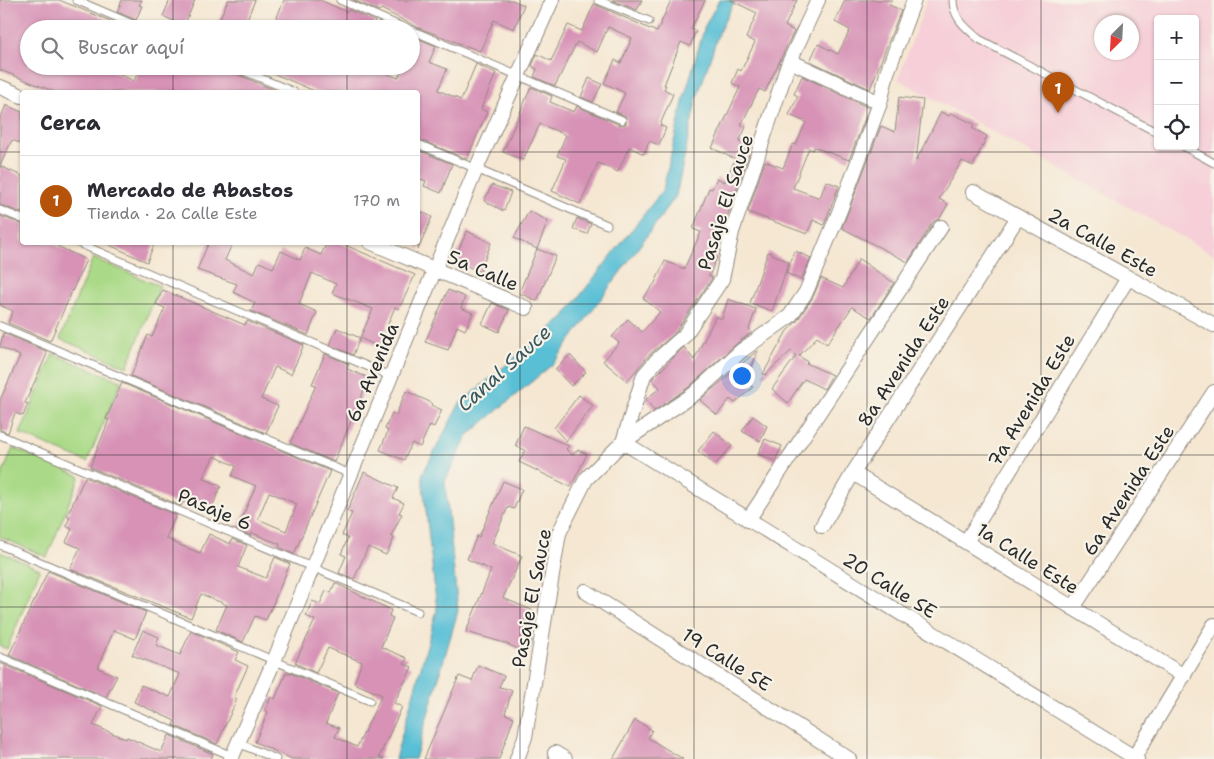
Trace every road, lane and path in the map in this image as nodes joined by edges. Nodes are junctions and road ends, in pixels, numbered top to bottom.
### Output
1 (76, 0) edge
2 (340, 0) edge
3 (552, 0) edge
4 (598, 0) edge
5 (818, 0) edge
6 (914, 0) edge
7 (954, 0) edge
8 (123, 20) edge
9 (386, 20) edge
10 (649, 21) dead end
11 (420, 34) edge
12 (790, 61) junction
13 (253, 75) edge
14 (519, 76) junction
15 (0, 86) edge
16 (289, 90) edge
17 (20, 95) edge
18 (880, 103) junction
19 (622, 120) dead end
20 (1154, 131) edge
21 (420, 145) edge
22 (1191, 150) edge
23 (1214, 162) edge
24 (476, 169) junction
25 (973, 192) dead end
26 (0, 210) edge
27 (1018, 217) junction
28 (20, 218) edge
29 (607, 225) dead end
30 (941, 227) dead end
31 (83, 245) edge
32 (377, 245) edge
33 (435, 270) junction
34 (1128, 278) junction
35 (526, 308) dead end
36 (1214, 325) edge
37 (0, 326) edge
38 (390, 376) junction
39 (1214, 392) edge
40 (0, 435) edge
41 (623, 442) junction
42 (853, 473) junction
43 (350, 474) junction
44 (748, 520) junction
45 (822, 526) dead end
46 (966, 542) junction
47 (0, 545) edge
48 (311, 567) junction
49 (585, 591) dead end
50 (1073, 608) junction
51 (418, 612) dead end
52 (1214, 626) edge
53 (0, 656) edge
54 (274, 661) junction
55 (1184, 676) junction
56 (370, 701) dead end
57 (238, 743) junction
58 (232, 758) edge
59 (1135, 758) edge
60 (276, 759) edge
61 (517, 759) edge
62 (849, 759) edge

1 - 8 lane
2 - 9 lane
3 - 14 street, 6a Avenida
4 - 10 lane
5 - 12 street, Pasaje El Sauce
6 - 18 street
7 - 20 lane
11 - 14 lane
12 - 18 street
12 - 41 street, Pasaje El Sauce
13 - 16 lane
14 - 19 lane
14 - 24 street, 6a Avenida
15 - 17 street
18 - 41 street
21 - 24 lane
22 - 23 lane
24 - 29 lane
24 - 33 street, 6a Avenida
25 - 27 street, 2a Calle Este
26 - 28 lane
27 - 34 street, 2a Calle Este
27 - 42 street, 8a Avenida Este
30 - 44 street
31 - 38 lane
32 - 33 street, 5a Calle
33 - 35 street, 5a Calle
33 - 38 street, 6a Avenida
34 - 36 street, 2a Calle Este
34 - 46 street, 7a Avenida Este
37 - 43 lane
38 - 43 street, 6a Avenida
39 - 50 street, 6a Avenida Este
40 - 48 lane, Pasaje 6
41 - 44 street, 20 Calle SE
41 - 61 street, Pasaje El Sauce
42 - 45 street, 8a Avenida Este
42 - 46 street, 1a Calle Este
43 - 48 street, 6a Avenida
44 - 59 street, 20 Calle SE
46 - 50 street, 1a Calle Este
47 - 54 lane
48 - 51 lane, Pasaje 6
48 - 54 street, 6a Avenida
49 - 62 street, 19 Calle SE
50 - 55 street, 1a Calle Este
52 - 55 street
53 - 58 lane
54 - 56 lane
54 - 57 street, 6a Avenida
55 - 59 street
57 - 58 street, 6a Avenida
57 - 60 lane

